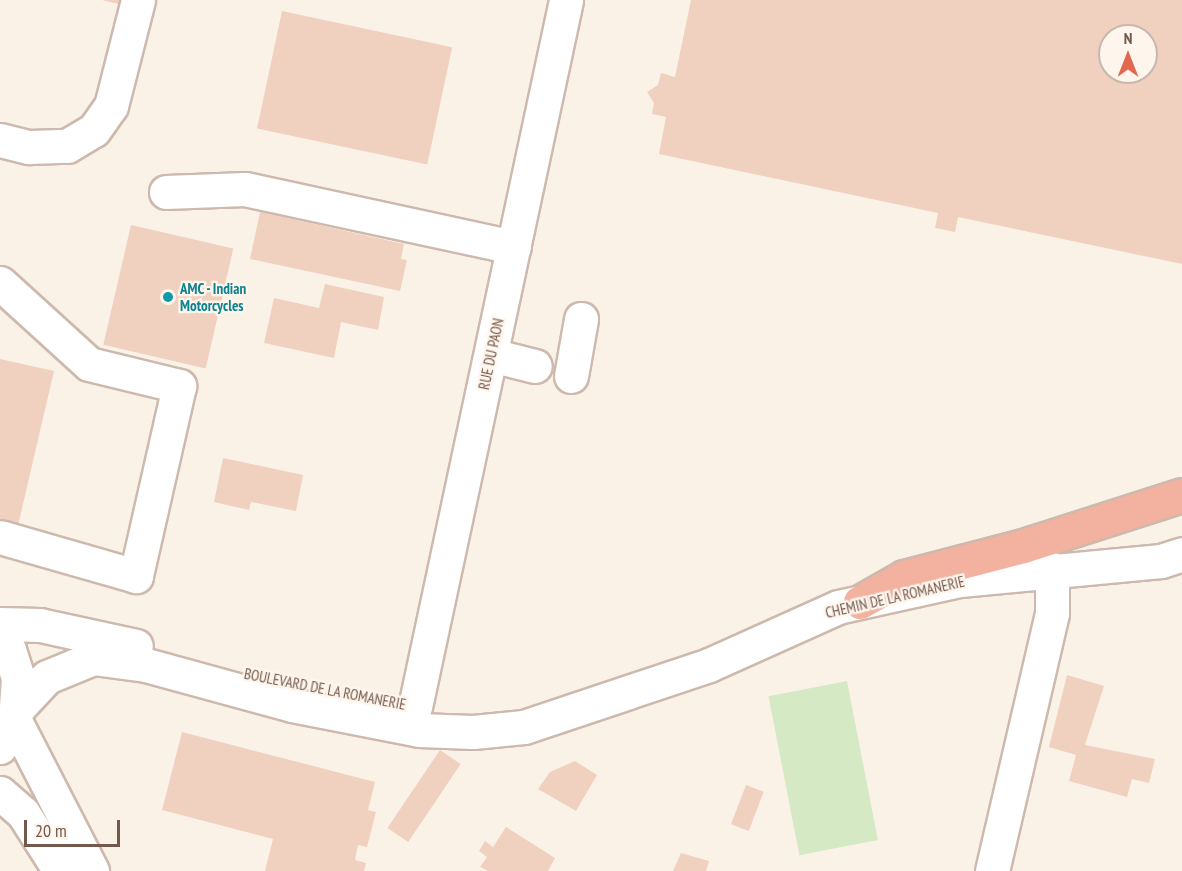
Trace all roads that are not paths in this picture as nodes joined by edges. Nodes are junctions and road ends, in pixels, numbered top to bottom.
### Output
1 (138, 0) edge
2 (566, 0) edge
3 (0, 140) edge
4 (166, 192) dead end
5 (514, 247) junction
6 (0, 284) edge
7 (581, 319) dead end
8 (491, 355) junction
9 (535, 366) dead end
10 (571, 376) dead end
11 (1182, 495) edge
12 (0, 537) edge
13 (1175, 562) edge
14 (1052, 569) junction
15 (860, 602) junction
16 (0, 624) edge
17 (0, 637) edge
18 (415, 707) junction
19 (575, 709) junction
20 (11, 725) edge
21 (0, 793) edge
22 (60, 871) edge
23 (92, 871) edge
24 (992, 871) edge

1 - 3 street
2 - 5 street, RUE DU PAON
4 - 5 street
5 - 8 street, RUE DU PAON
6 - 12 street
7 - 10 street
8 - 9 street
8 - 18 street, RUE DU PAON
11 - 15 highway
13 - 14 street, CHEMIN DE LA ROMANERIE
14 - 15 street, CHEMIN DE LA ROMANERIE
14 - 24 street
15 - 19 street, CHEMIN DE LA ROMANERIE
16 - 18 street, BOULEVARD DE LA ROMANERIE
17 - 20 street
18 - 19 street, BOULEVARD DE LA ROMANERIE
19 - 20 street, BOULEVARD DE LA ROMANERIE
20 - 23 street
21 - 22 street

